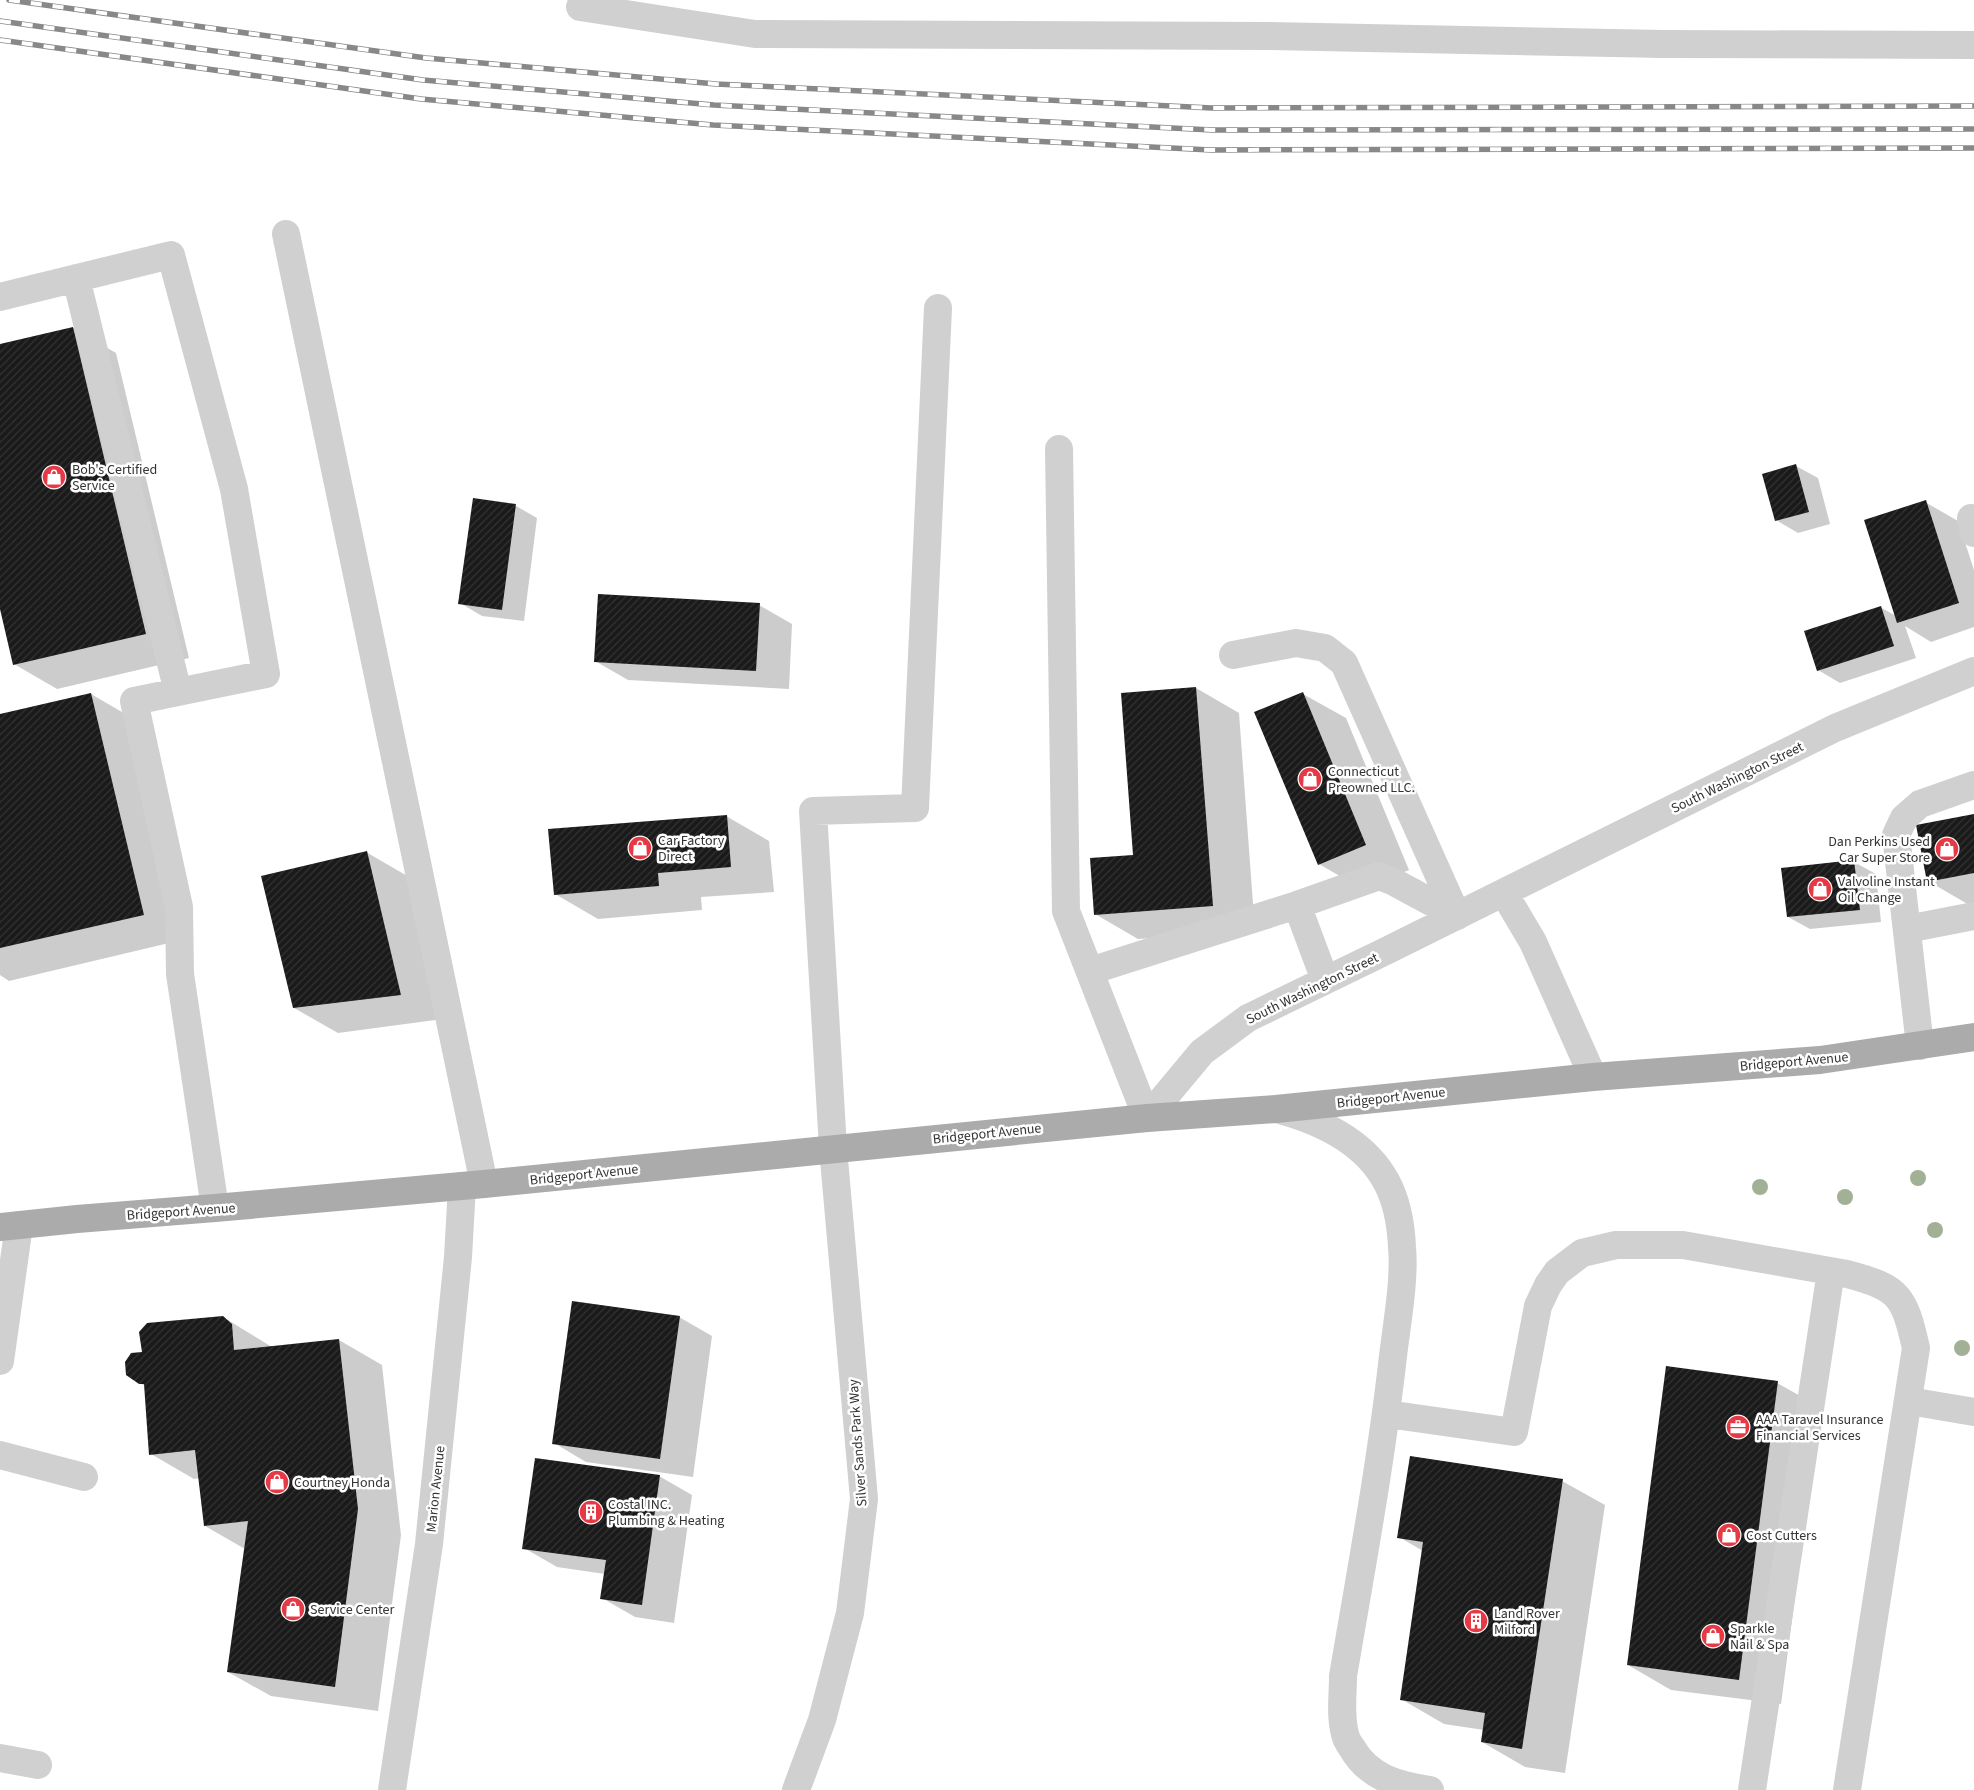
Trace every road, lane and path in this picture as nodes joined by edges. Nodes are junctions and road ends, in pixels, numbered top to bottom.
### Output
1 (580, 7) dead end
2 (1974, 45) edge
3 (286, 234) dead end
4 (76, 278) junction
5 (0, 297) edge
6 (938, 308) dead end
7 (1059, 449) dead end
8 (1233, 655) dead end
9 (1974, 671) edge
10 (178, 692) junction
11 (1974, 785) edge
12 (1504, 892) junction
13 (1296, 905) junction
14 (1457, 916) junction
15 (1974, 916) edge
16 (1906, 929) junction
17 (1090, 971) junction
18 (1325, 980) junction
19 (1974, 1037) edge
20 (1920, 1046) junction
21 (1593, 1077) junction
22 (1276, 1108) junction
23 (1147, 1118) junction
24 (833, 1148) junction
25 (473, 1185) junction
26 (215, 1208) junction
27 (9, 1226) edge
28 (1831, 1271) junction
29 (0, 1361) edge
30 (1909, 1401) junction
31 (1974, 1412) edge
32 (1387, 1414) junction
33 (0, 1455) edge
34 (84, 1477) dead end
35 (0, 1758) edge
36 (38, 1765) dead end
37 (392, 1790) edge
38 (796, 1790) edge
39 (1430, 1790) edge
40 (1752, 1790) edge
41 (1847, 1790) edge

1 - 2 street
3 - 25 street, Marion Avenue
4 - 5 street
4 - 10 street
4 - 10 street
6 - 24 street, Silver Sands Park Way
7 - 17 street
8 - 14 street
9 - 12 street, South Washington Street
10 - 26 street
11 - 16 street
12 - 14 street, South Washington Street
12 - 21 street
13 - 14 street
13 - 17 street
13 - 18 street
14 - 18 street, South Washington Street
15 - 16 street
16 - 20 street
17 - 23 street
18 - 23 street, South Washington Street
19 - 20 main road, Bridgeport Avenue
20 - 21 main road, Bridgeport Avenue
21 - 22 main road, Bridgeport Avenue
22 - 23 main road, Bridgeport Avenue
22 - 32 street
23 - 24 main road, Bridgeport Avenue
24 - 25 main road, Bridgeport Avenue
24 - 38 street, Silver Sands Park Way
25 - 26 main road, Bridgeport Avenue
25 - 37 street, Marion Avenue
26 - 27 main road, Bridgeport Avenue
27 - 29 street
28 - 30 street
28 - 32 street
28 - 40 street
30 - 31 street
30 - 41 street
32 - 39 street
33 - 34 street
35 - 36 street

